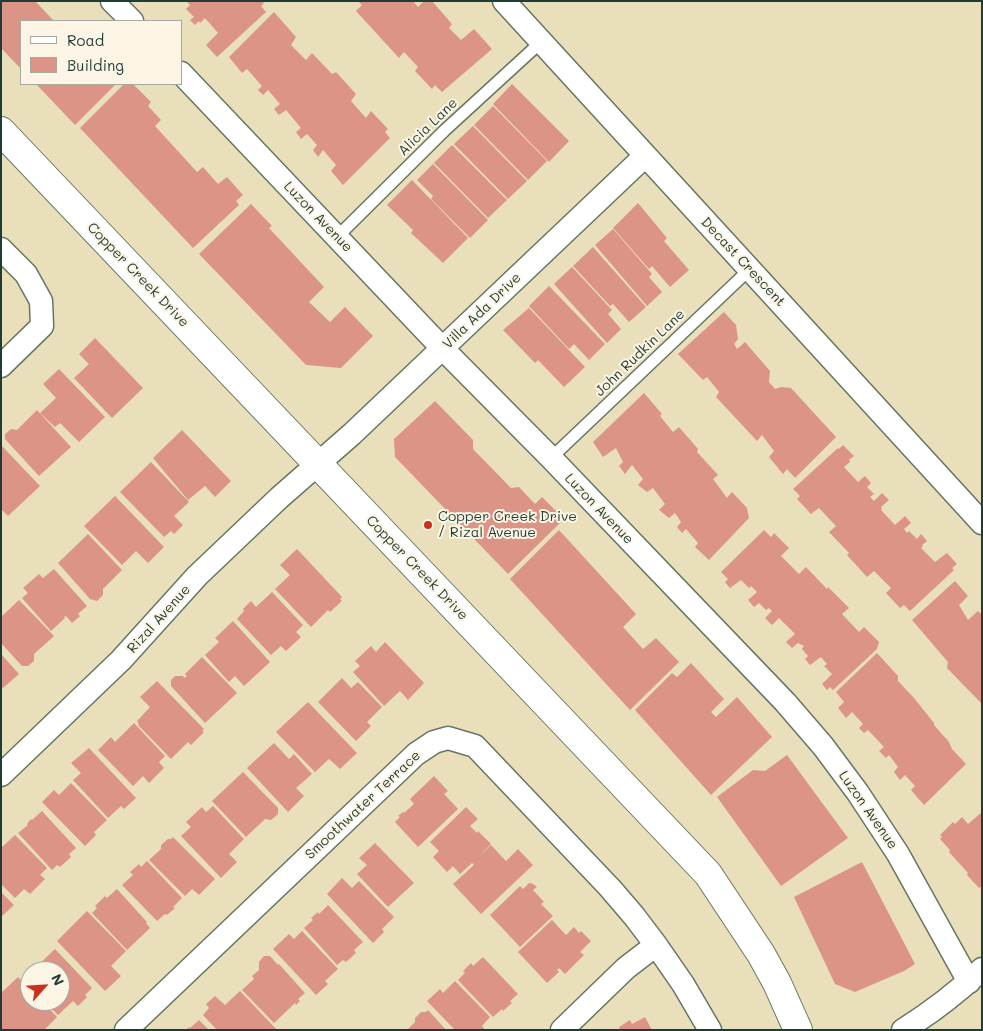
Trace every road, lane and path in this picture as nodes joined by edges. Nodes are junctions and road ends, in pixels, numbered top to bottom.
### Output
1 (112, 1) edge
2 (504, 1) edge
3 (131, 20) edge
4 (541, 42) junction
5 (182, 74) edge
6 (1, 131) edge
7 (644, 156) junction
8 (338, 236) junction
9 (1, 249) edge
10 (750, 269) junction
11 (443, 349) junction
12 (1, 366) edge
13 (551, 458) junction
14 (318, 463) junction
15 (982, 523) edge
16 (1, 775) edge
17 (656, 945) junction
18 (975, 975) edge
19 (126, 1030) edge
20 (562, 1030) edge
21 (710, 1030) edge
22 (798, 1030) edge
23 (903, 1030) edge

1 - 3 street
2 - 4 street, Decast Crescent
4 - 7 street, Decast Crescent
4 - 8 lane, Alicia Lane
5 - 8 street, Luzon Avenue
6 - 14 street, Copper Creek Drive
7 - 10 street, Decast Crescent
7 - 11 street, Villa Ada Drive
8 - 11 street, Luzon Avenue
9 - 12 street
10 - 13 lane, John Rudkin Lane
10 - 15 street, Decast Crescent
11 - 13 street, Luzon Avenue
11 - 14 street, Villa Ada Drive
13 - 18 street, Luzon Avenue
14 - 16 street, Rizal Avenue
14 - 22 street, Copper Creek Drive
17 - 19 street, Smoothwater Terrace
17 - 20 street
17 - 21 street, Smoothwater Terrace
18 - 23 street

